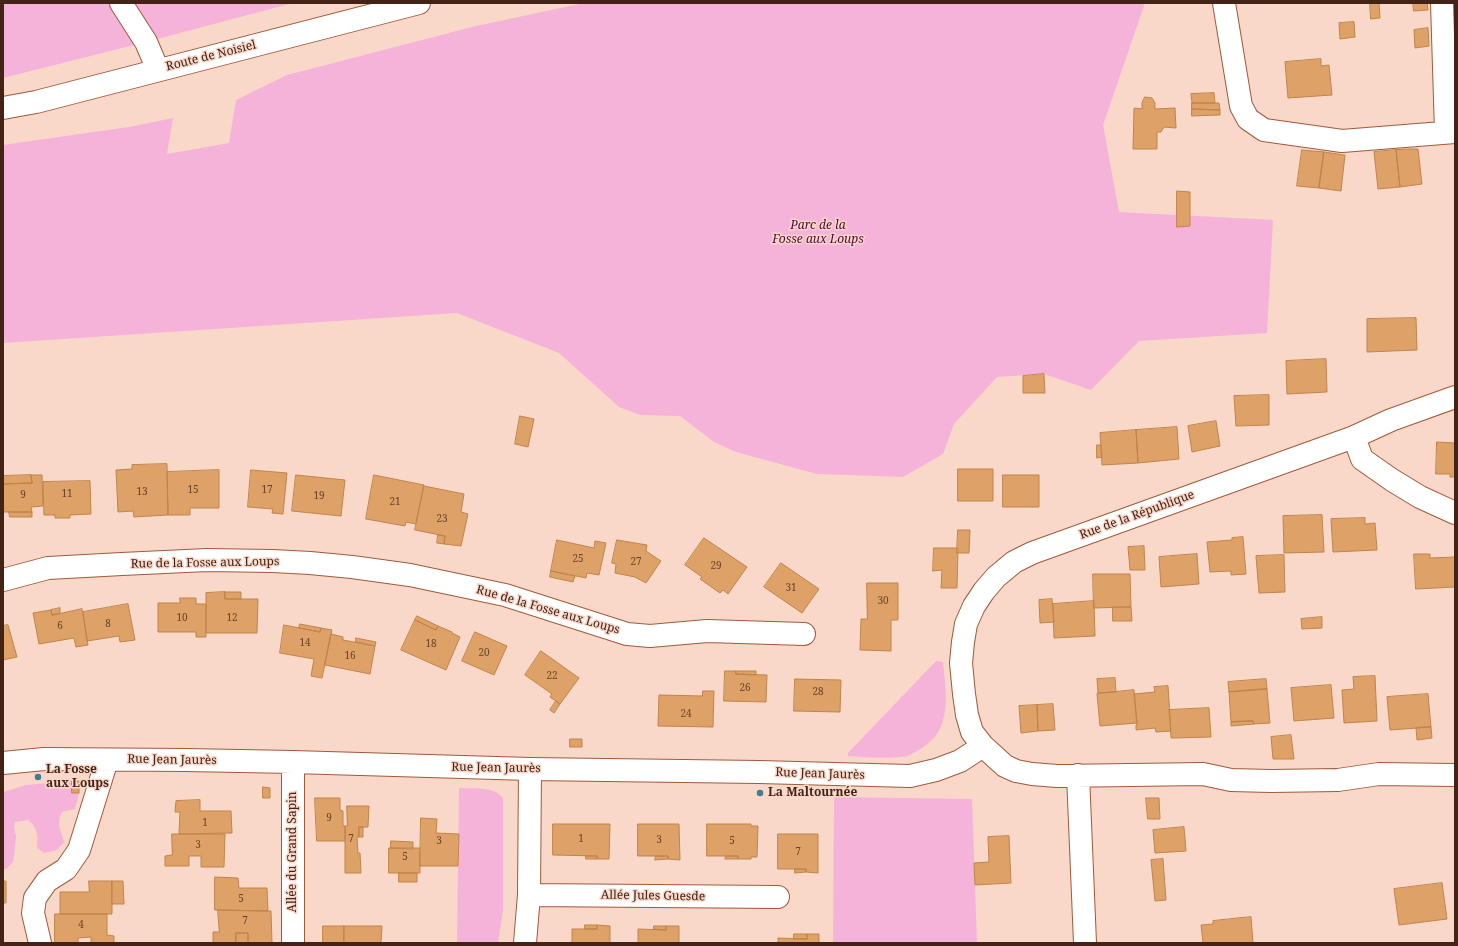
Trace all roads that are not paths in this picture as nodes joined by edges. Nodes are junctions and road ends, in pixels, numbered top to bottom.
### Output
1 (121, 3) edge
2 (419, 3) edge
3 (1224, 3) edge
4 (1442, 3) edge
5 (158, 70) junction
6 (3, 108) edge
7 (1450, 132) edge
8 (1455, 397) edge
9 (1354, 436) junction
10 (1455, 513) edge
11 (4, 578) edge
12 (804, 634) dead end
13 (983, 746) junction
14 (107, 760) junction
15 (293, 762) junction
16 (3, 763) edge
17 (530, 769) junction
18 (1078, 775) junction
19 (1455, 775) edge
20 (529, 895) junction
21 (778, 897) dead end
22 (40, 943) edge
23 (293, 943) edge
24 (524, 943) edge
25 (1085, 943) edge

1 - 5 street
2 - 5 street, Route de Noisiel
3 - 7 street
4 - 7 street
5 - 6 street, Route de Noisiel
8 - 9 street, Rue de la République
9 - 10 street
9 - 13 street, Rue de la République
11 - 12 street, Rue de la Fosse aux Loups
13 - 17 street, Rue Jean Jaurès
13 - 18 street, Rue de la République
14 - 15 street, Rue Jean Jaurès
14 - 16 street, Rue Jean Jaurès
14 - 22 street
15 - 17 street, Rue Jean Jaurès
15 - 23 street, Allée du Grand Sapin
17 - 20 street
18 - 19 street, Rue de la République
18 - 25 street
20 - 21 street, Allée Jules Guesde
20 - 24 street

